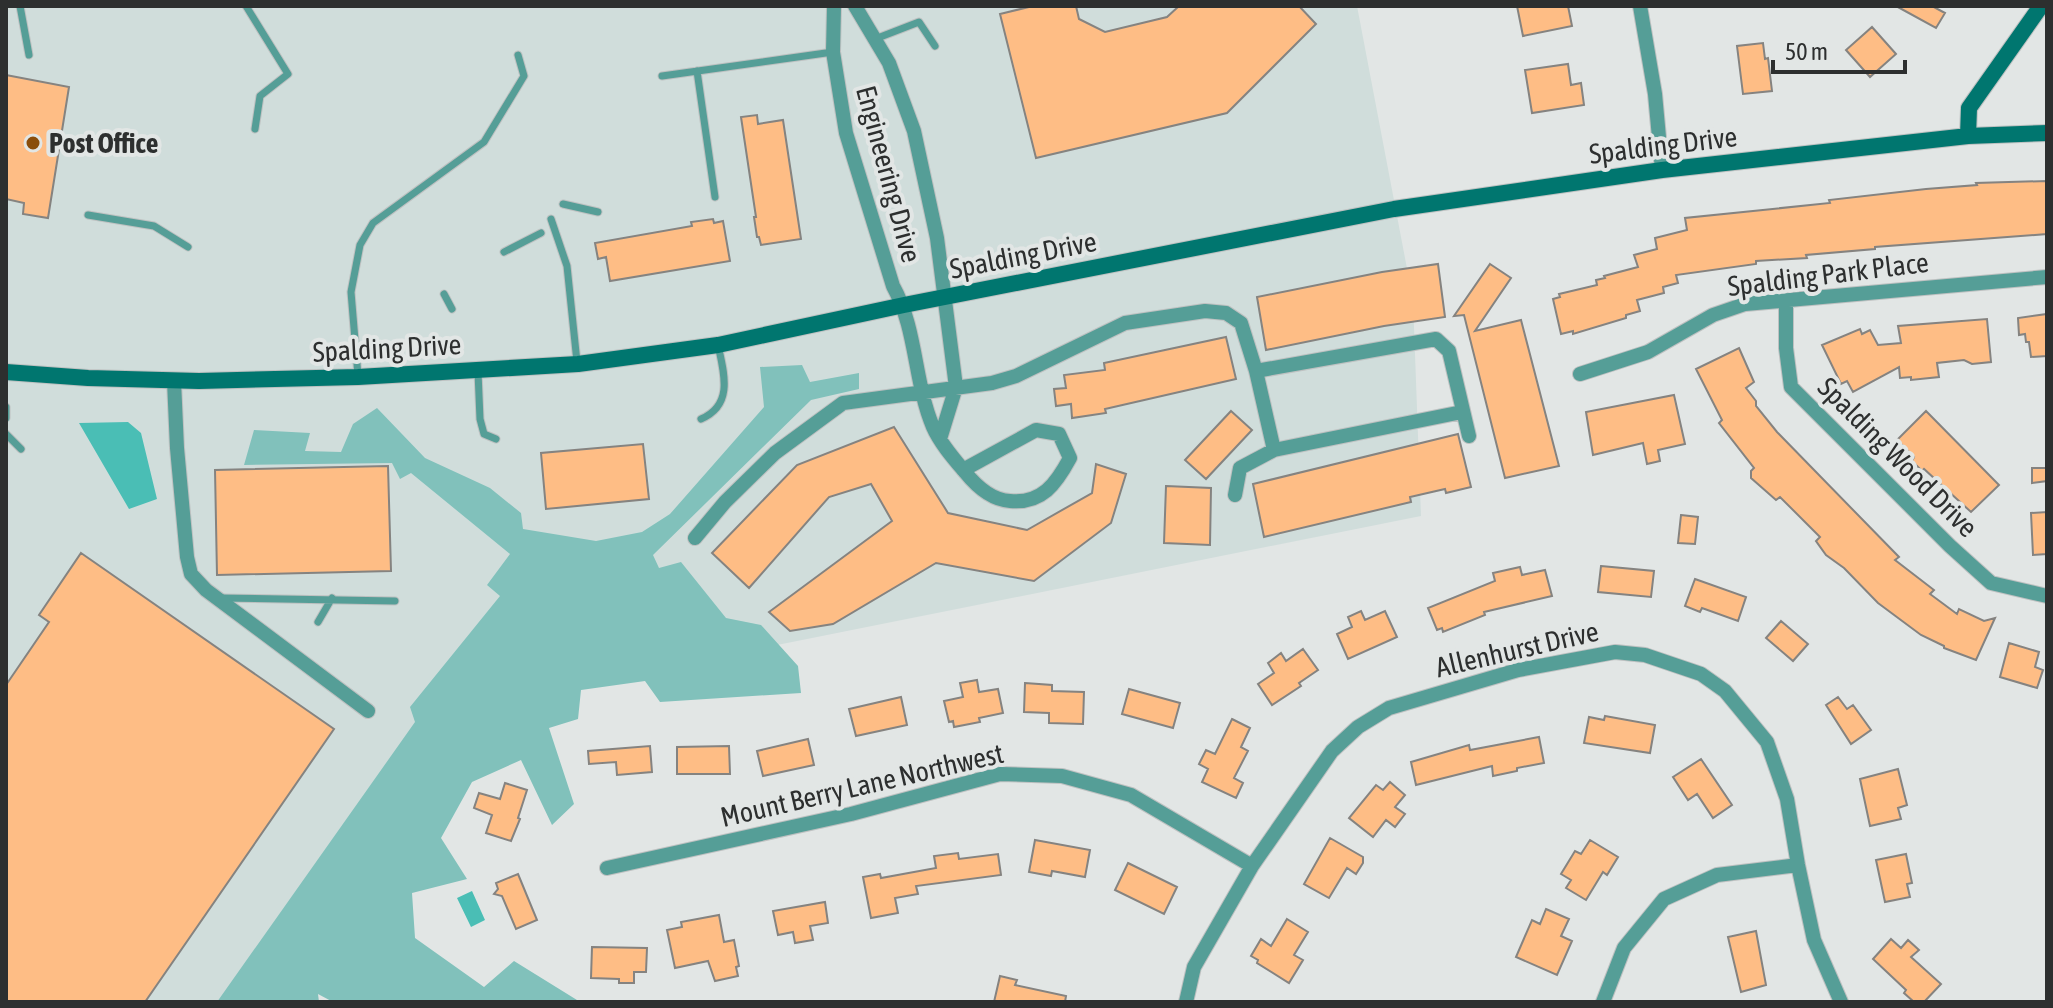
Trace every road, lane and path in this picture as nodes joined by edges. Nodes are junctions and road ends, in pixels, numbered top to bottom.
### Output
1 (20, 6) edge
2 (246, 6) edge
3 (834, 6) edge
4 (855, 6) edge
5 (1640, 6) edge
6 (2041, 6) edge
7 (875, 39) junction
8 (935, 46) dead end
9 (833, 52) junction
10 (29, 55) dead end
11 (518, 55) dead end
12 (697, 71) junction
13 (662, 76) dead end
14 (255, 129) dead end
15 (2047, 133) edge
16 (1968, 136) junction
17 (1662, 170) junction
18 (715, 197) dead end
19 (563, 204) dead end
20 (598, 212) dead end
21 (88, 215) dead end
22 (551, 219) dead end
23 (541, 233) dead end
24 (188, 247) dead end
25 (504, 252) dead end
26 (2047, 277) edge
27 (444, 294) dead end
28 (944, 297) junction
29 (1786, 301) junction
30 (904, 305) junction
31 (452, 309) dead end
32 (718, 345) junction
33 (578, 364) junction
34 (478, 369) junction
35 (1256, 371) junction
36 (6, 372) edge
37 (1580, 374) dead end
38 (358, 377) junction
39 (174, 381) junction
40 (956, 387) junction
41 (922, 394) junction
42 (6, 407) edge
43 (1462, 412) junction
44 (6, 418) edge
45 (701, 419) dead end
46 (6, 434) edge
47 (1469, 436) dead end
48 (496, 439) dead end
49 (940, 439) junction
50 (21, 449) dead end
51 (1274, 450) junction
52 (963, 470) junction
53 (1235, 495) dead end
54 (695, 538) dead end
55 (2047, 596) edge
56 (218, 598) junction
57 (332, 598) junction
58 (395, 601) dead end
59 (318, 622) dead end
60 (368, 711) dead end
61 (1798, 865) junction
62 (1252, 866) junction
63 (607, 868) dead end
64 (1186, 1002) edge
65 (1603, 1002) edge
66 (1841, 1002) edge

1 - 10 lane
2 - 14 lane
3 - 9 street, Engineering Drive
4 - 7 street, Engineering Drive
5 - 17 street
6 - 16 main road
7 - 8 lane
7 - 28 street, Engineering Drive
9 - 12 lane
9 - 30 street, Engineering Drive
11 - 38 lane
12 - 13 lane
12 - 18 lane
15 - 16 main road, Spalding Drive
16 - 17 main road, Spalding Drive
17 - 28 main road, Spalding Drive
19 - 20 lane
21 - 24 lane
22 - 33 lane
23 - 25 lane
26 - 29 street, Spalding Park Place
27 - 31 lane
28 - 30 main road, Spalding Drive
28 - 40 street, Engineering Drive
29 - 37 street, Spalding Park Place
29 - 55 street, Spalding Wood Drive
30 - 32 main road, Spalding Drive
30 - 41 street, Engineering Drive
32 - 33 main road, Spalding Drive
32 - 45 lane
33 - 34 main road, Spalding Drive
34 - 38 main road, Spalding Drive
34 - 48 lane
35 - 40 street
35 - 43 street
35 - 51 street
36 - 39 main road, Spalding Drive
38 - 39 main road, Spalding Drive
39 - 56 street
40 - 41 street
40 - 49 street
41 - 49 street, Engineering Drive
41 - 54 street
42 - 44 lane
43 - 47 street
43 - 51 street
46 - 50 lane
49 - 52 street, Engineering Drive
51 - 53 street
52 - 52 street, Engineering Drive
56 - 57 lane
56 - 60 street
57 - 58 lane
57 - 59 lane
61 - 62 street, Allenhurst Drive
61 - 65 street
61 - 66 street, Allenhurst Drive
62 - 63 street, Mount Berry Lane Northwest
62 - 64 street, Allenhurst Drive

